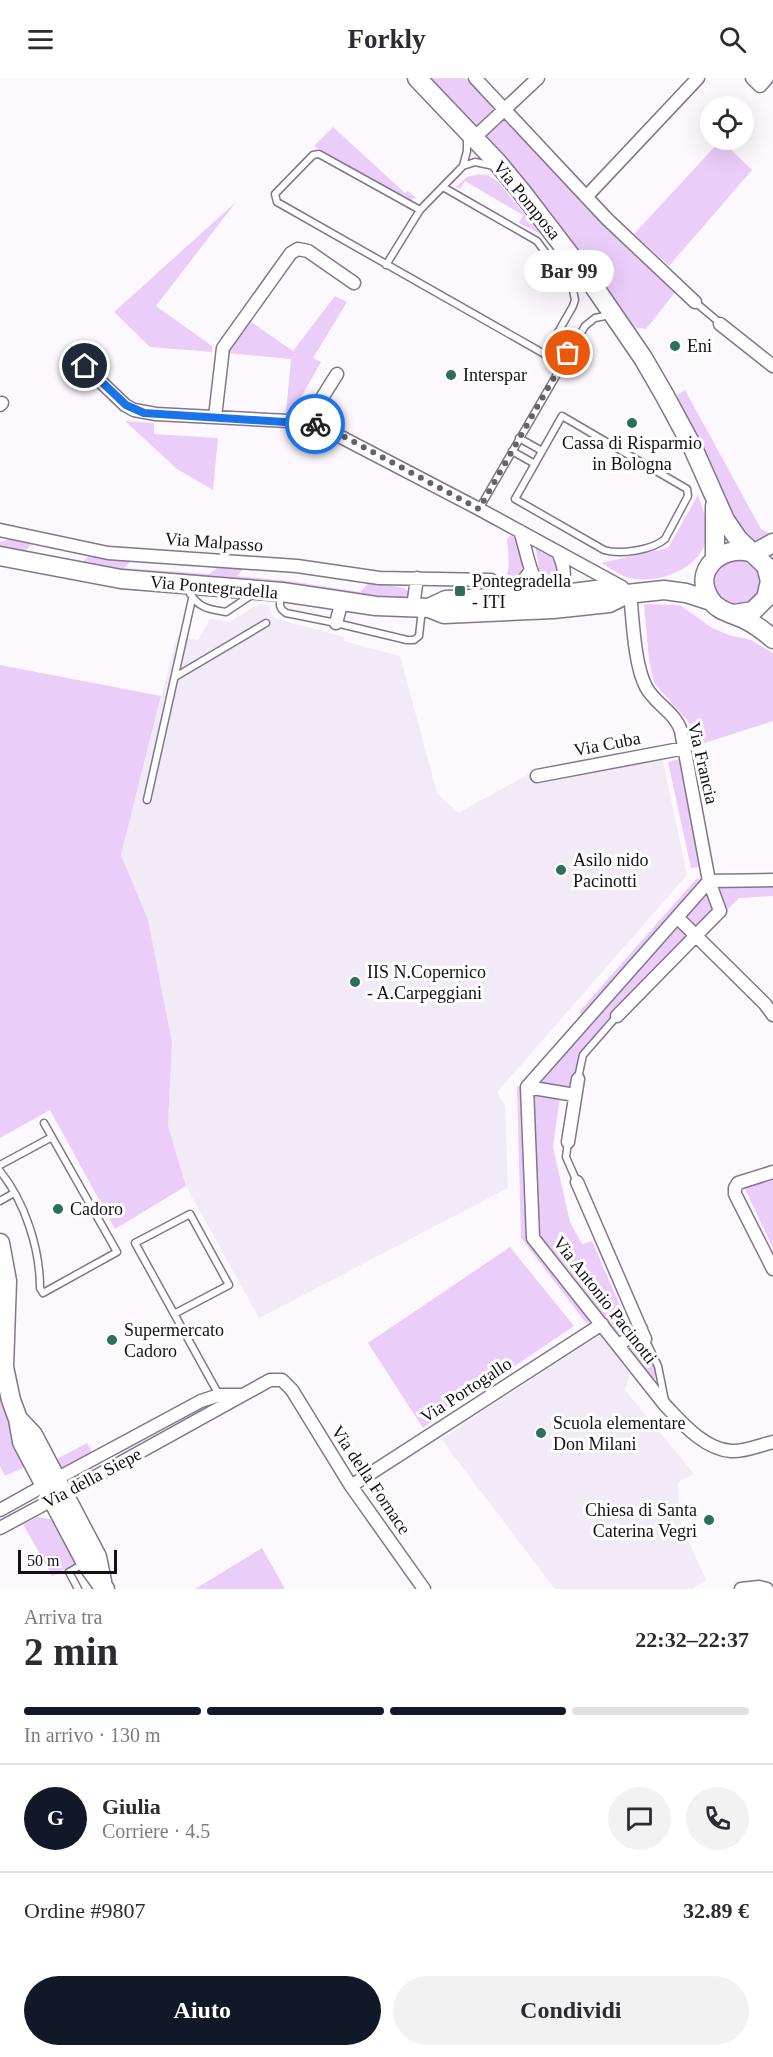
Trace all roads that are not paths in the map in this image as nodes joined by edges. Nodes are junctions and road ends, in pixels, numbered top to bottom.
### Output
1 (417, 78) edge
2 (475, 78) edge
3 (538, 78) edge
4 (698, 78) edge
5 (752, 78) edge
6 (767, 78) edge
7 (506, 110) junction
8 (471, 134) junction
9 (463, 166) junction
10 (503, 170) junction
11 (443, 187) junction
12 (586, 197) junction
13 (420, 210) junction
14 (386, 265) junction
15 (354, 283) dead end
16 (695, 302) joint
17 (613, 315) junction
18 (720, 324) joint
19 (558, 333) junction
20 (574, 342) junction
21 (72, 354) dead end
22 (545, 355) junction
23 (562, 364) junction
24 (773, 366) edge
25 (337, 374) dead end
26 (215, 417) junction
27 (307, 423) junction
28 (519, 438) junction
29 (512, 451) junction
30 (542, 452) junction
31 (535, 464) junction
32 (712, 490) junction
33 (479, 509) junction
34 (520, 531) junction
35 (3, 533) edge
36 (773, 543) edge
37 (558, 552) junction
38 (751, 553) junction
39 (0, 556) edge
40 (711, 563) junction
41 (531, 570) junction
42 (771, 570) edge
43 (417, 578) junction
44 (491, 580) dead end
45 (664, 590) junction
46 (189, 592) junction
47 (282, 592) junction
48 (630, 594) junction
49 (511, 598) junction
50 (342, 601) junction
51 (711, 601) junction
52 (548, 603) junction
53 (770, 604) edge
54 (427, 606) junction
55 (734, 614) junction
56 (266, 623) dead end
57 (336, 623) junction
58 (773, 639) edge
59 (175, 677) junction
60 (685, 748) junction
61 (537, 776) dead end
62 (147, 800) dead end
63 (773, 880) edge
64 (709, 881) junction
65 (677, 917) junction
66 (695, 936) junction
67 (614, 989) junction
68 (629, 1004) junction
69 (773, 1015) edge
70 (617, 1016) joint
71 (578, 1079) joint
72 (527, 1087) junction
73 (575, 1095) junction
74 (44, 1123) dead end
75 (52, 1137) junction
76 (568, 1143) joint
77 (0, 1165) edge
78 (0, 1171) edge
79 (773, 1172) edge
80 (577, 1182) joint
81 (14, 1193) junction
82 (0, 1201) edge
83 (0, 1243) edge
84 (773, 1269) edge
85 (174, 1314) junction
86 (602, 1324) junction
87 (643, 1334) junction
88 (619, 1345) junction
89 (292, 1390) joint
90 (219, 1395) junction
91 (244, 1395) junction
92 (201, 1401) junction
93 (665, 1405) junction
94 (176, 1415) junction
95 (208, 1415) junction
96 (184, 1428) junction
97 (773, 1442) edge
98 (351, 1486) junction
99 (54, 1490) junction
100 (0, 1510) edge
101 (0, 1528) edge
102 (92, 1560) junction
103 (104, 1586) edge
104 (78, 1589) edge
105 (424, 1589) edge
106 (741, 1589) edge
107 (767, 1589) edge

1 - 8 street, Via Pomposa
2 - 7 street
3 - 7 street
4 - 12 street
5 - 6 street
7 - 8 street
7 - 12 street
8 - 9 lane
8 - 10 street, Via Pomposa
9 - 10 lane
9 - 11 lane
10 - 17 street, Via Pomposa
11 - 13 lane
11 - 19 lane
12 - 16 street
13 - 14 lane
13 - 14 lane
14 - 22 lane
15 - 26 street
16 - 18 lane
17 - 20 lane
17 - 32 street, Via Pomposa
18 - 24 street
19 - 20 lane
19 - 22 lane
20 - 23 lane
21 - 26 street
22 - 23 lane
23 - 28 lane
25 - 27 street
26 - 27 street
27 - 33 street
28 - 29 lane
28 - 30 lane
29 - 31 lane
29 - 33 lane
30 - 31 lane
30 - 31 lane
32 - 38 street, Via Pomposa
32 - 40 street, Via Pomposa
33 - 34 street
34 - 37 street
34 - 41 street
35 - 43 street, Via Malpasso
36 - 38 street
37 - 48 street
37 - 52 street
38 - 40 street
38 - 42 street, Via Pomposa
39 - 46 street, Via Pontegradella
40 - 45 street, Via Pontegradella
40 - 51 street, Via Pomposa
41 - 49 street
41 - 52 street
42 - 53 street, Via Pomposa
43 - 44 street, Via Malpasso
43 - 54 street
45 - 48 street, Via Pontegradella
45 - 51 street, Via Pontegradella
46 - 47 street, Via Pontegradella
46 - 59 lane
47 - 50 street, Via Pontegradella
47 - 57 lane
48 - 52 street, Via Pontegradella
48 - 60 street, Via Francia
49 - 52 street, Via Pontegradella
49 - 54 street, Via Pontegradella
50 - 54 street, Via Pontegradella
50 - 57 street
51 - 55 street
52 - 54 street, Via Pontegradella
53 - 55 street, Via Pomposa
54 - 57 lane
55 - 58 street
56 - 59 lane
59 - 62 lane
60 - 61 street, Via Cuba
60 - 64 street, Via Francia
63 - 64 street
64 - 65 street
64 - 66 street
65 - 66 street
65 - 67 street
66 - 68 street
66 - 69 street
67 - 68 street
67 - 72 street
68 - 70 street
70 - 71 lane
71 - 73 street
72 - 73 street
72 - 86 street, Via Antonio Pacinotti
73 - 76 street
74 - 75 lane
75 - 77 lane
75 - 81 lane
76 - 80 lane
78 - 81 lane
79 - 84 street
80 - 87 street, Via Antonio Pacinotti
81 - 82 lane
83 - 99 street
85 - 85 lane
85 - 90 lane
86 - 88 street, Via Antonio Pacinotti
86 - 98 street, Via Portogallo
87 - 88 street
87 - 93 lane
88 - 93 street, Via Antonio Pacinotti
89 - 91 street, Via della Siepe
89 - 98 street, Via della Fornace
90 - 91 street, Via della Siepe
90 - 92 street, Via della Siepe
91 - 95 street, Via della Siepe
92 - 94 street, Via della Siepe
92 - 95 street
93 - 97 street, Via Antonio Pacinotti
94 - 96 street
94 - 99 street, Via della Siepe
95 - 96 street, Via della Siepe
96 - 99 street, Via della Siepe
98 - 105 street, Via della Fornace
99 - 100 street, Via della Siepe
99 - 101 street, Via della Siepe
99 - 102 street
102 - 103 street
102 - 104 lane
106 - 107 street

